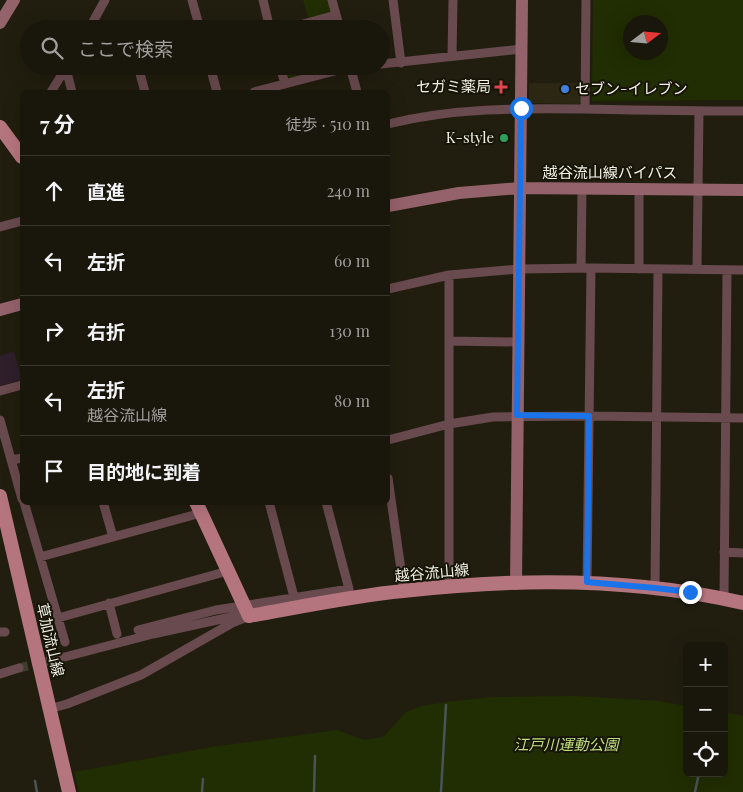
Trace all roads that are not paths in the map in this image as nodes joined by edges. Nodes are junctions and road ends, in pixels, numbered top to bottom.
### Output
1 (14, 0) edge
2 (105, 0) edge
3 (192, 0) edge
4 (263, 0) edge
5 (332, 0) edge
6 (393, 0) edge
7 (453, 0) edge
8 (522, 0) edge
9 (586, 0) edge
10 (336, 15) junction
11 (94, 20) edge
12 (197, 20) edge
13 (268, 20) edge
14 (318, 20) edge
15 (337, 20) edge
16 (0, 23) edge
17 (522, 49) junction
18 (452, 56) junction
19 (401, 63) junction
20 (390, 64) edge
21 (61, 75) edge
22 (68, 75) edge
23 (140, 75) edge
24 (212, 75) edge
25 (282, 75) edge
26 (319, 75) edge
27 (352, 75) edge
28 (285, 84) junction
29 (52, 90) edge
30 (72, 90) edge
31 (144, 90) edge
32 (216, 90) edge
33 (262, 90) edge
34 (356, 90) edge
35 (521, 108) junction
36 (584, 109) junction
37 (699, 111) junction
38 (743, 111) edge
39 (390, 123) edge
40 (0, 127) edge
41 (20, 148) edge
42 (520, 188) junction
43 (582, 189) junction
44 (639, 189) junction
45 (698, 190) junction
46 (743, 190) edge
47 (390, 206) edge
48 (20, 222) edge
49 (0, 227) edge
50 (581, 268) junction
51 (591, 268) junction
52 (519, 269) junction
53 (639, 269) junction
54 (658, 269) junction
55 (697, 269) junction
56 (727, 270) junction
57 (743, 270) edge
58 (449, 275) junction
59 (390, 289) edge
60 (20, 305) edge
61 (0, 310) edge
62 (449, 341) junction
63 (518, 342) junction
64 (20, 386) edge
65 (0, 391) edge
66 (517, 415) junction
67 (589, 416) junction
68 (657, 416) junction
69 (725, 417) junction
70 (743, 418) edge
71 (0, 420) edge
72 (449, 424) junction
73 (390, 439) edge
74 (20, 458) edge
75 (12, 460) junction
76 (20, 491) edge
77 (390, 492) edge
78 (0, 496) edge
79 (25, 505) edge
80 (105, 505) edge
81 (270, 505) edge
82 (327, 505) edge
83 (198, 508) edge
84 (113, 537) junction
85 (724, 552) junction
86 (743, 553) edge
87 (40, 557) junction
88 (228, 571) junction
89 (587, 582) junction
90 (516, 584) junction
91 (449, 586) junction
92 (655, 588) junction
93 (404, 590) junction
94 (294, 598) junction
95 (724, 599) junction
96 (109, 603) junction
97 (743, 603) edge
98 (247, 612) junction
99 (58, 618) junction
100 (138, 630) dead end
101 (117, 634) dead end
102 (64, 642) dead end
103 (57, 659) tunnel mouth
104 (19, 668) tunnel mouth
105 (0, 674) edge
106 (50, 713) junction
107 (69, 792) edge

1 - 16 street
2 - 11 street
3 - 12 street
4 - 13 street
5 - 10 street
6 - 19 street
7 - 18 street
8 - 17 street
9 - 36 street
10 - 14 street
10 - 15 street
17 - 18 street
17 - 35 street
18 - 19 street
19 - 20 street
21 - 29 street
22 - 30 street
23 - 31 street
24 - 32 street
25 - 28 street
26 - 28 street
27 - 34 street
28 - 33 street
35 - 36 street
35 - 39 street
35 - 42 street
36 - 37 street
37 - 38 street
37 - 45 street
40 - 41 main road
42 - 43 street, 越谷流山線バイパス
42 - 47 street, 越谷流山線バイパス
42 - 52 street
43 - 44 street, 越谷流山線バイパス
43 - 50 street
44 - 45 street, 越谷流山線バイパス
44 - 53 street
45 - 46 street, 越谷流山線バイパス
45 - 55 street
48 - 49 street
50 - 51 street
50 - 52 street
51 - 53 street
51 - 67 street
52 - 58 street
52 - 63 street
53 - 54 street
54 - 55 street
54 - 68 street
55 - 56 street
56 - 57 street
56 - 69 street
58 - 59 street
58 - 62 street
60 - 61 street
62 - 63 street
62 - 72 street
63 - 66 street
64 - 65 street
66 - 67 street
66 - 72 street
66 - 90 street
67 - 68 street
67 - 89 street
68 - 69 street
68 - 92 street
69 - 70 street
69 - 85 street
71 - 75 street
72 - 73 street
72 - 91 street
74 - 75 street
75 - 76 street
77 - 93 street
78 - 106 main road, 草加流山線
79 - 87 street
80 - 84 street
81 - 94 street
82 - 94 street
83 - 84 street
83 - 88 main road
84 - 87 street
85 - 86 street
85 - 95 street
87 - 99 street
88 - 96 street
88 - 98 main road
89 - 90 main road, 越谷流山線
89 - 92 main road, 越谷流山線
90 - 91 main road, 越谷流山線
91 - 93 main road, 越谷流山線
92 - 95 main road, 越谷流山線
93 - 98 main road, 越谷流山線
94 - 98 street
95 - 97 main road, 越谷流山線
96 - 99 street
96 - 101 street
98 - 100 street
98 - 103 street
98 - 106 street
99 - 102 street
104 - 105 street
106 - 107 main road, 草加流山線

